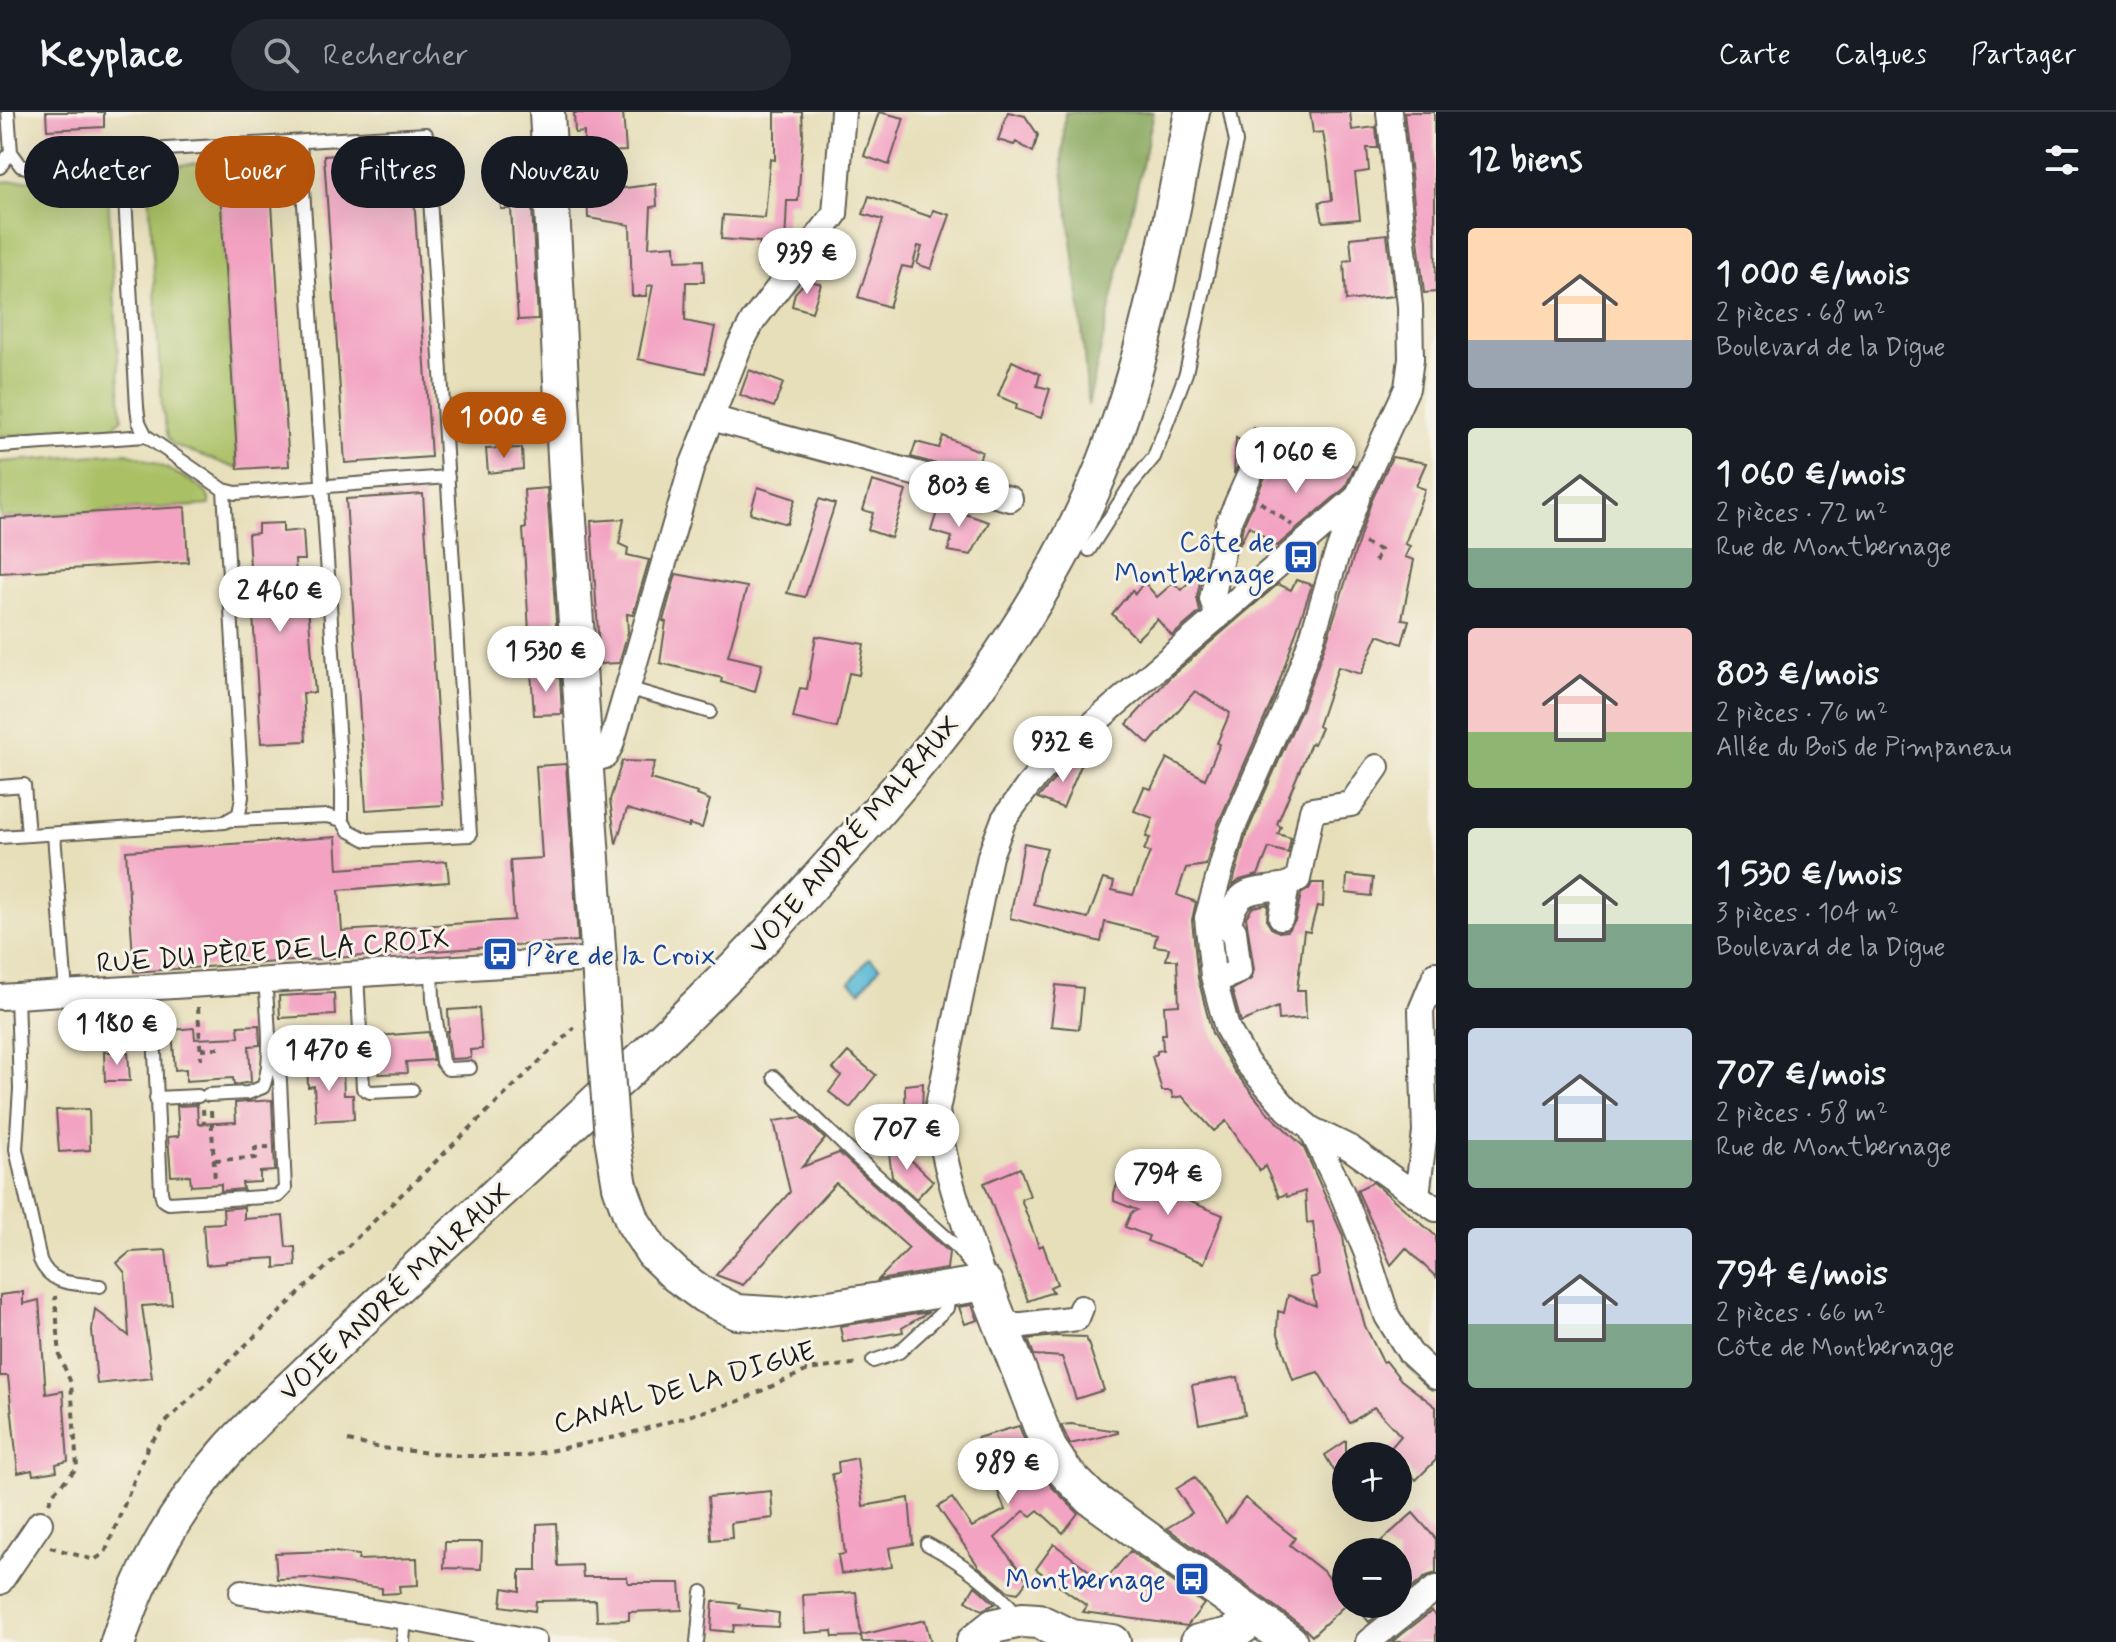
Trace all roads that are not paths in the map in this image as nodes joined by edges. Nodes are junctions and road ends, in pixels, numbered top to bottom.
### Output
1 (8, 112) edge
2 (547, 112) edge
3 (843, 112) edge
4 (1192, 112) edge
5 (1210, 112) edge
6 (1230, 112) edge
7 (1389, 112) edge
8 (315, 141) edge
9 (11, 152) junction
10 (0, 167) edge
11 (24, 167) edge
12 (126, 208) edge
13 (304, 208) edge
14 (711, 418) junction
15 (146, 436) junction
16 (0, 446) edge
17 (1258, 456) dead end
18 (448, 477) junction
19 (322, 486) junction
20 (224, 490) junction
21 (1357, 497) junction
22 (1010, 499) dead end
23 (1089, 550) junction
24 (1218, 617) junction
25 (627, 688) junction
26 (710, 712) dead end
27 (585, 762) junction
28 (1377, 767) dead end
29 (0, 787) edge
30 (233, 820) junction
31 (342, 820) junction
32 (54, 834) junction
33 (28, 835) junction
34 (0, 837) edge
35 (1299, 882) junction
36 (1281, 917) dead end
37 (598, 959) junction
38 (432, 969) junction
39 (357, 973) junction
40 (1436, 974) edge
41 (265, 980) junction
42 (1215, 981) junction
43 (66, 993) junction
44 (8, 997) edge
45 (154, 1030) dead end
46 (269, 1033) junction
47 (470, 1068) dead end
48 (774, 1077) dead end
49 (412, 1090) dead end
50 (156, 1098) junction
51 (1311, 1129) junction
52 (1426, 1202) edge
53 (985, 1283) junction
54 (100, 1286) dead end
55 (949, 1287) junction
56 (1083, 1315) dead end
57 (1002, 1325) junction
58 (873, 1361) road end
59 (1436, 1377) edge
60 (34, 1532) road end
61 (927, 1544) dead end
62 (0, 1582) edge
63 (1436, 1588) edge
64 (242, 1592) dead end
65 (702, 1592) dead end
66 (405, 1617) junction
67 (1256, 1617) junction
68 (1022, 1620) junction
69 (1092, 1641) edge
70 (118, 1642) edge
71 (142, 1642) edge
72 (403, 1642) edge
73 (534, 1642) edge
74 (697, 1642) edge
75 (974, 1642) edge
76 (1198, 1642) edge
77 (1290, 1642) edge
78 (1368, 1642) edge

1 - 9 lane
2 - 27 main road
3 - 14 street
4 - 70 main road, VOIE ANDRÉ MALRAUX
5 - 23 main road, VOIE ANDRÉ MALRAUX
6 - 23 lane
7 - 21 street
8 - 18 lane
9 - 10 lane
9 - 11 lane
12 - 15 lane
13 - 19 lane
14 - 22 street
14 - 25 street
15 - 16 lane
15 - 20 lane
17 - 24 street
18 - 19 lane
18 - 31 lane
19 - 20 lane
19 - 31 lane
20 - 30 lane
21 - 24 street
21 - 42 street
23 - 71 main road, VOIE ANDRÉ MALRAUX
24 - 53 street
25 - 26 lane
25 - 27 street
27 - 37 main road
28 - 35 street
29 - 33 lane
30 - 31 lane
30 - 32 lane
32 - 33 lane
32 - 43 lane
33 - 34 lane
35 - 36 street
35 - 42 street
37 - 38 street, RUE DU PÈRE DE LA CROIX
37 - 55 main road, bridge
38 - 39 street, RUE DU PÈRE DE LA CROIX
38 - 47 lane
39 - 41 street, RUE DU PÈRE DE LA CROIX
39 - 49 lane
40 - 52 street
41 - 43 street, RUE DU PÈRE DE LA CROIX
41 - 46 lane
42 - 51 street
43 - 44 street, RUE DU PÈRE DE LA CROIX
44 - 54 lane
45 - 50 lane
46 - 50 lane
46 - 50 lane
48 - 53 lane
51 - 52 street
51 - 59 street
53 - 55 main road
53 - 57 main road
55 - 58 lane
56 - 57 street
57 - 67 main road
60 - 62 street
61 - 68 lane
63 - 78 street
64 - 66 street
65 - 74 lane
66 - 72 lane
66 - 73 street
67 - 76 main road
67 - 77 main road
68 - 69 main road
68 - 75 main road

